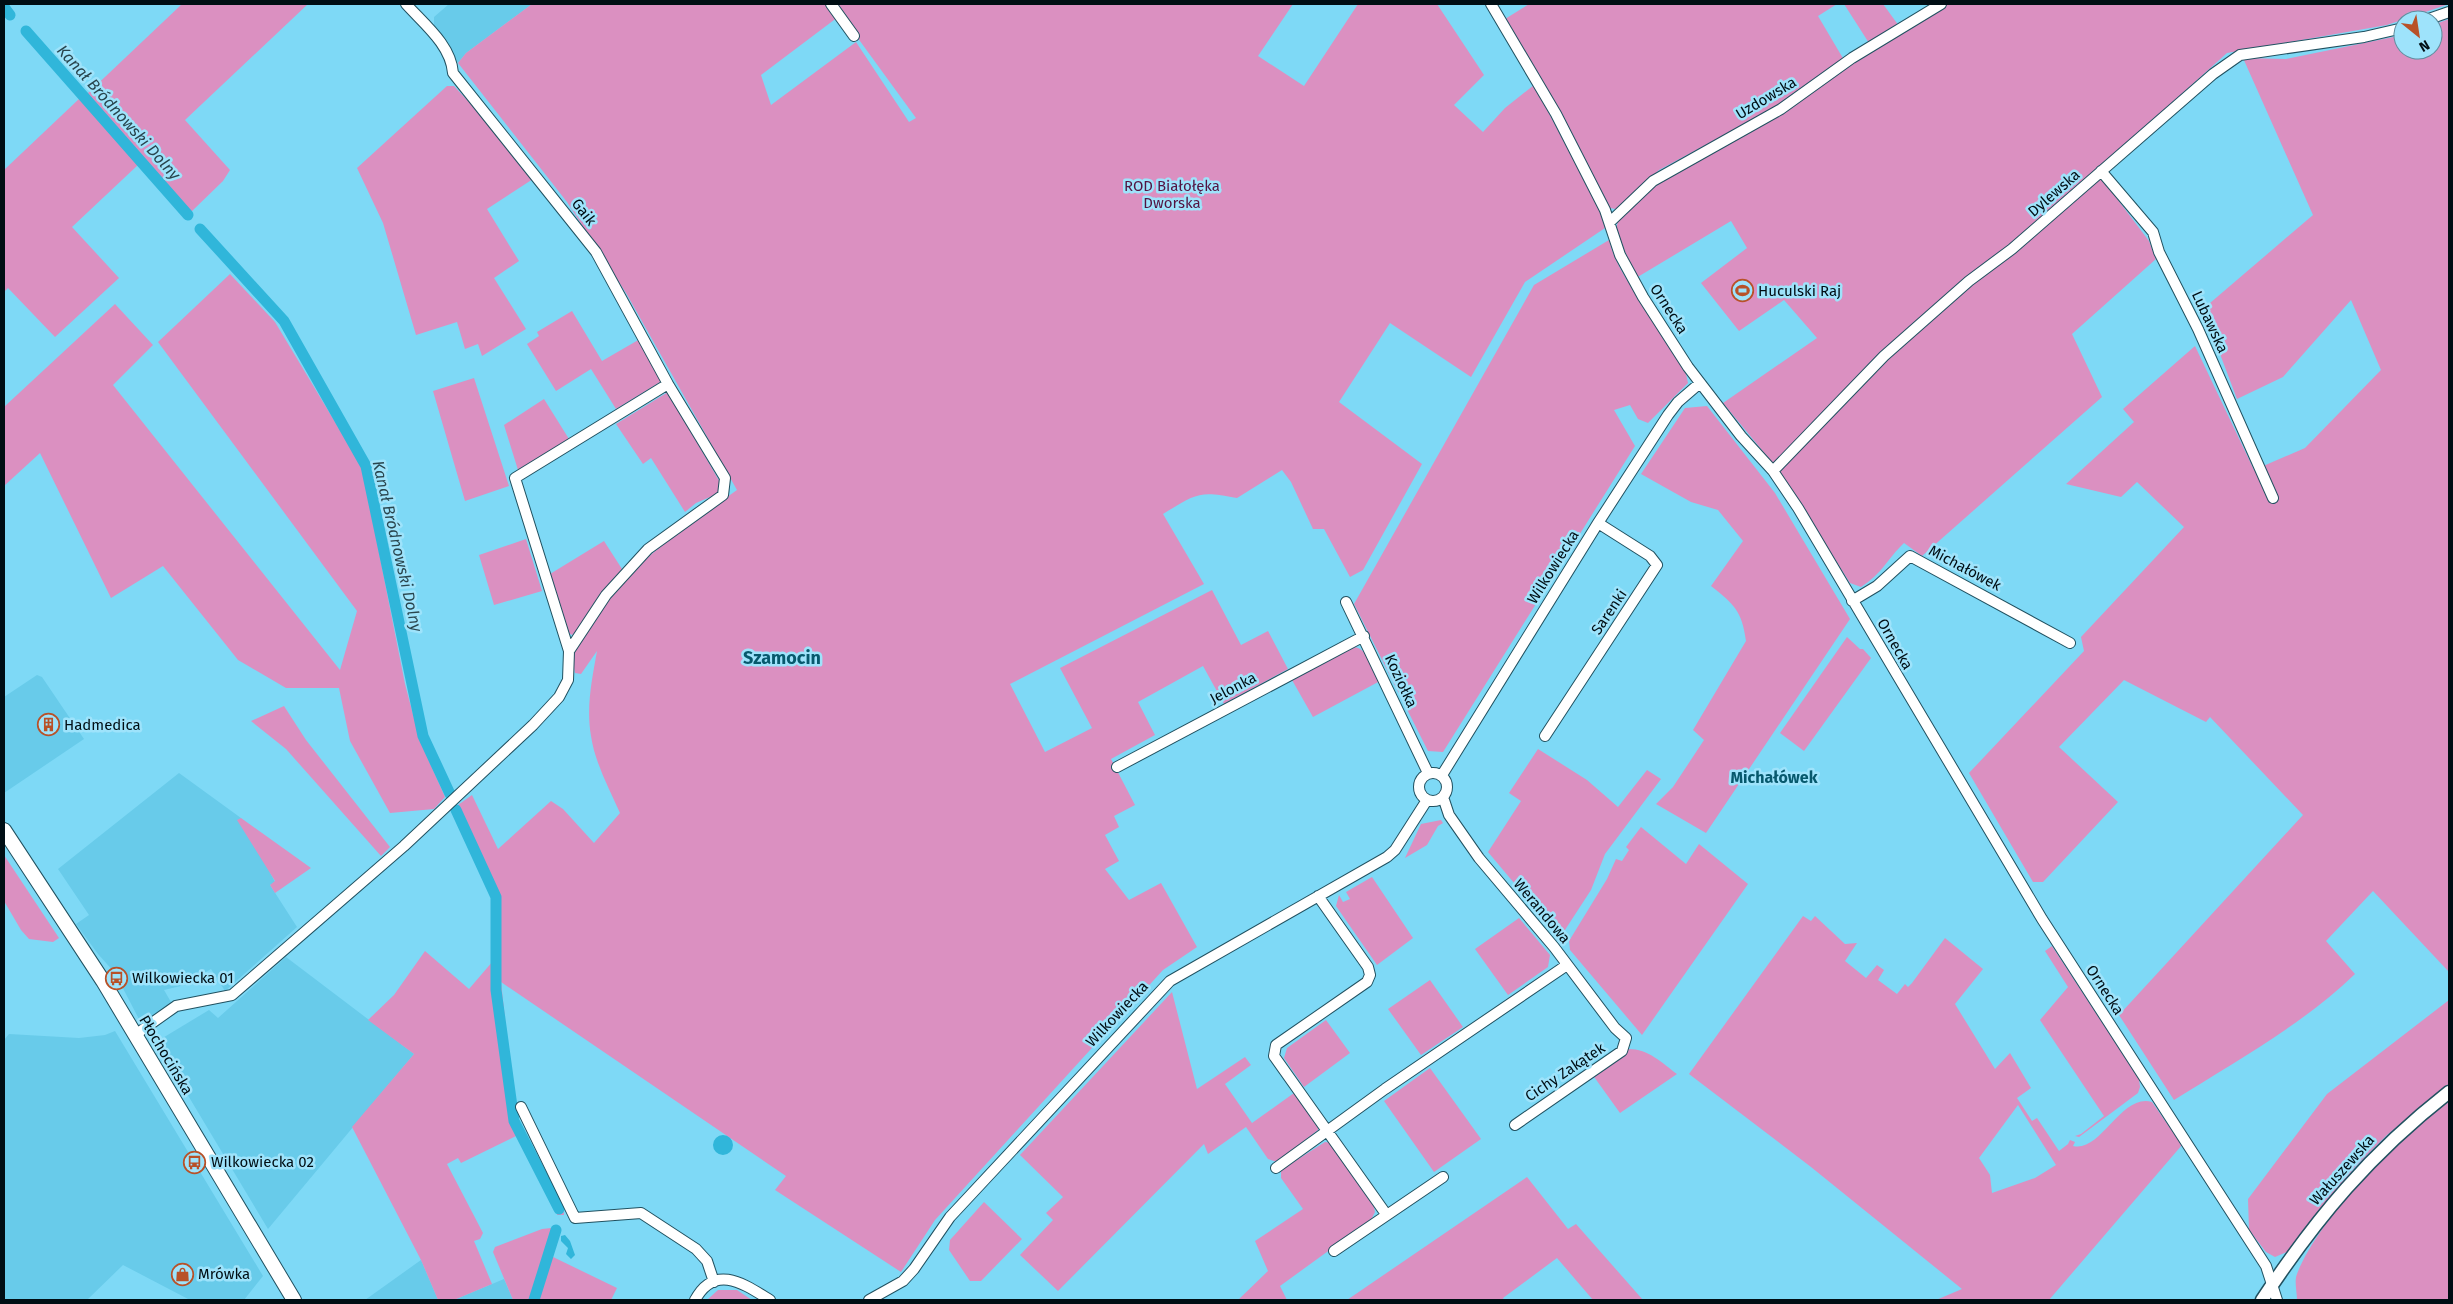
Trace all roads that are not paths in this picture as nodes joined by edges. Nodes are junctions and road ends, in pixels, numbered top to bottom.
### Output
1 (406, 4) edge
2 (831, 4) edge
3 (1492, 4) edge
4 (1941, 4) edge
5 (2393, 30) edge
6 (854, 36) dead end
7 (2101, 171) junction
8 (1610, 222) junction
9 (1700, 383) junction
10 (668, 384) junction
11 (1772, 471) junction
12 (2274, 498) dead end
13 (1598, 523) junction
14 (1852, 601) junction
15 (1346, 602) dead end
16 (1364, 636) junction
17 (2070, 643) dead end
18 (569, 651) junction
19 (1545, 736) dead end
20 (1117, 767) dead end
21 (1428, 773) junction
22 (1442, 775) junction
23 (1443, 797) junction
24 (1427, 800) junction
25 (4, 830) edge
26 (1318, 896) junction
27 (1567, 965) junction
28 (135, 1035) junction
29 (1626, 1038) joint
30 (2449, 1092) edge
31 (521, 1107) dead end
32 (1515, 1124) dead end
33 (1328, 1132) junction
34 (1276, 1168) dead end
35 (1443, 1177) dead end
36 (1386, 1214) junction
37 (1334, 1251) dead end
38 (714, 1282) junction
39 (2273, 1284) junction
40 (294, 1300) edge
41 (695, 1300) edge
42 (770, 1300) edge
43 (870, 1300) edge
44 (2262, 1300) edge
45 (2277, 1300) edge

1 - 10 street, Gaik
2 - 6 street
3 - 8 street, Ornecka
4 - 8 street, Uzdowska
5 - 7 street, Dylewska
7 - 11 street, Dylewska
7 - 12 street, Lubawska
8 - 9 street, Ornecka
9 - 11 street, Ornecka
9 - 13 street, Wilkowiecka
10 - 18 street, Gaik
10 - 18 street
11 - 14 street, Ornecka
13 - 19 street, Sarenki
13 - 22 street, Wilkowiecka
14 - 17 street, Michałówek
14 - 39 street, Ornecka
15 - 16 street, Koziołka
16 - 20 street, Jelonka
16 - 21 street, Koziołka
18 - 28 street
21 - 22 street
21 - 24 street
22 - 23 street
23 - 24 street
23 - 27 street, Werandowa
24 - 26 street, Wilkowiecka
25 - 28 main road, Płochocińska
26 - 33 street
26 - 43 street, Wilkowiecka
27 - 29 street, Werandowa
27 - 33 street
28 - 40 main road, Płochocińska
29 - 32 street, Cichy Zakątek
30 - 39 street, Wałuszewska
31 - 38 street
33 - 34 street
33 - 36 street
35 - 36 street
36 - 37 street
38 - 41 street
38 - 42 street
39 - 44 street
39 - 45 street, Ornecka

